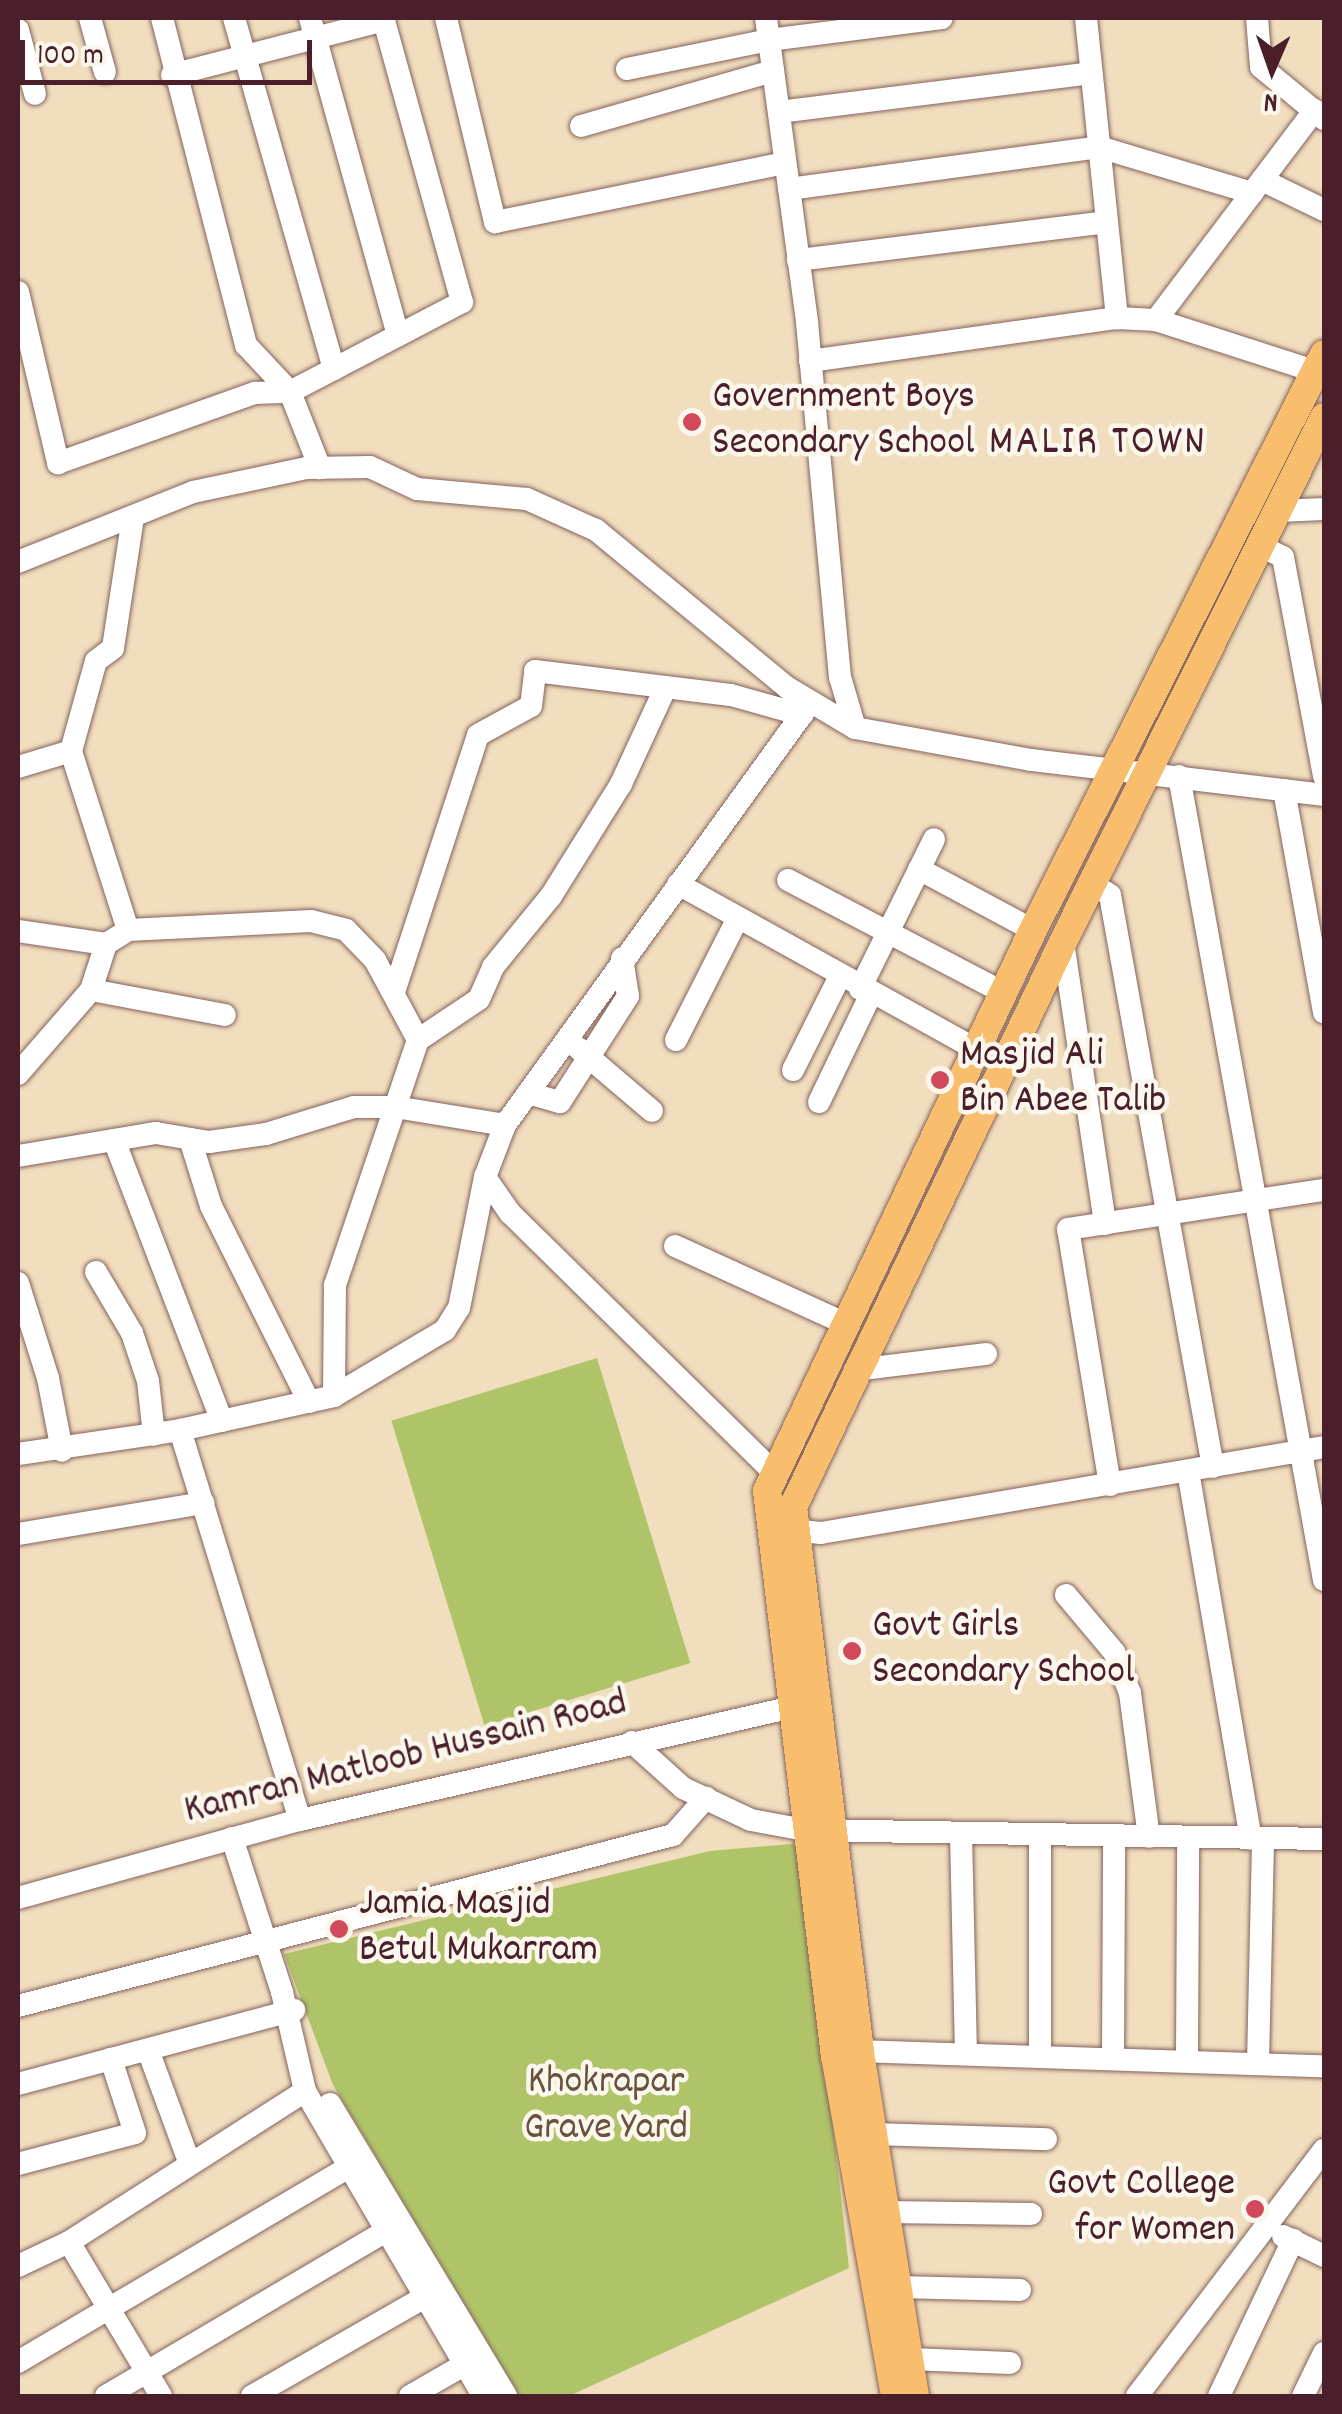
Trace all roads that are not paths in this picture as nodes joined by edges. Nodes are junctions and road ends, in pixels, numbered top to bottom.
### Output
1 (90, 18) edge
2 (162, 18) edge
3 (234, 18) edge
4 (446, 18) edge
5 (942, 18) edge
6 (1086, 18) edge
7 (1257, 18) edge
8 (383, 19) edge
9 (767, 28) edge
10 (313, 29) edge
11 (18, 30) edge
12 (244, 56) junction
13 (627, 69) dead end
14 (773, 71) junction
15 (105, 72) dead end
16 (1092, 73) junction
17 (172, 75) junction
18 (35, 94) dead end
19 (778, 112) junction
20 (1320, 115) edge
21 (581, 126) dead end
22 (1099, 147) junction
23 (785, 163) junction
24 (1257, 186) junction
25 (789, 189) junction
26 (1324, 210) edge
27 (1107, 222) junction
28 (798, 260) junction
29 (18, 292) edge
30 (1117, 318) junction
31 (1156, 320) junction
32 (398, 336) junction
33 (810, 360) junction
34 (1320, 363) edge
35 (334, 368) junction
36 (290, 392) junction
37 (1324, 417) edge
38 (320, 468) junction
39 (1324, 509) edge
40 (1278, 511) junction
41 (133, 517) junction
42 (1263, 547) junction
43 (18, 562) edge
44 (664, 691) junction
45 (807, 709) junction
46 (855, 728) junction
47 (72, 751) junction
48 (19, 759) edge
49 (1112, 770) junction
50 (1150, 773) junction
51 (1180, 776) junction
52 (1324, 776) edge
53 (1284, 790) junction
54 (1324, 795) edge
55 (934, 838) dead end
56 (919, 870) junction
57 (788, 880) dead end
58 (678, 884) junction
59 (1093, 884) junction
60 (737, 920) junction
61 (128, 930) junction
62 (1034, 930) junction
63 (18, 931) edge
64 (888, 932) junction
65 (1062, 942) junction
66 (106, 944) junction
67 (622, 958) junction
68 (857, 987) junction
69 (91, 990) junction
70 (394, 992) junction
71 (1004, 993) junction
72 (1324, 1012) edge
73 (225, 1015) dead end
74 (567, 1039) junction
75 (418, 1040) junction
76 (676, 1040) dead end
77 (976, 1049) junction
78 (589, 1057) junction
79 (793, 1070) dead end
80 (18, 1074) edge
81 (528, 1093) junction
82 (820, 1102) dead end
83 (396, 1107) junction
84 (652, 1110) dead end
85 (505, 1125) junction
86 (190, 1138) junction
87 (114, 1140) junction
88 (18, 1156) edge
89 (485, 1177) junction
90 (1324, 1190) edge
91 (1257, 1202) junction
92 (1168, 1215) junction
93 (1105, 1224) junction
94 (675, 1246) dead end
95 (881, 1253) junction
96 (908, 1264) junction
97 (96, 1272) dead end
98 (18, 1283) edge
99 (848, 1324) junction
100 (986, 1354) dead end
101 (855, 1370) junction
102 (334, 1396) junction
103 (308, 1402) junction
104 (222, 1421) junction
105 (180, 1430) junction
106 (154, 1435) junction
107 (1324, 1447) edge
108 (62, 1451) junction
109 (1300, 1452) junction
110 (18, 1454) edge
111 (1213, 1467) junction
112 (1188, 1471) junction
113 (774, 1472) junction
114 (1110, 1485) junction
115 (203, 1503) junction
116 (792, 1530) junction
117 (18, 1534) edge
118 (1324, 1580) edge
119 (1066, 1594) dead end
120 (801, 1705) junction
121 (632, 1742) junction
122 (706, 1798) junction
123 (300, 1820) junction
124 (818, 1830) junction
125 (962, 1834) junction
126 (1040, 1836) junction
127 (1114, 1837) junction
128 (1149, 1837) junction
129 (232, 1838) junction
130 (1188, 1838) junction
131 (1257, 1839) junction
132 (1324, 1840) edge
133 (18, 1898) edge
134 (265, 1938) junction
135 (287, 2005) junction
136 (18, 2006) edge
137 (148, 2050) junction
138 (860, 2052) junction
139 (966, 2054) junction
140 (1040, 2054) junction
141 (1112, 2056) junction
142 (111, 2059) junction
143 (1187, 2060) junction
144 (1258, 2063) junction
145 (1324, 2066) edge
146 (18, 2084) edge
147 (305, 2091) junction
148 (875, 2134) junction
149 (1046, 2139) dead end
150 (1324, 2150) edge
151 (18, 2164) edge
152 (190, 2164) junction
153 (349, 2167) junction
154 (888, 2212) junction
155 (1032, 2214) dead end
156 (1262, 2226) junction
157 (386, 2231) junction
158 (1293, 2240) junction
159 (69, 2242) junction
160 (1324, 2256) edge
161 (18, 2266) edge
162 (898, 2287) junction
163 (1020, 2290) dead end
164 (425, 2297) junction
165 (108, 2307) junction
166 (1324, 2353) edge
167 (910, 2359) junction
168 (18, 2362) edge
169 (1010, 2364) dead end
170 (464, 2365) junction
171 (147, 2373) junction
172 (106, 2396) edge
173 (161, 2396) edge
174 (252, 2396) edge
175 (410, 2396) edge
176 (483, 2396) edge
177 (506, 2396) edge
178 (895, 2396) edge
179 (915, 2396) edge
180 (1136, 2396) edge
181 (1219, 2396) edge
182 (1303, 2396) edge

1 - 15 street
2 - 17 street
3 - 12 street
4 - 23 street
5 - 9 street
6 - 16 street
7 - 20 street
8 - 10 street
8 - 32 street
9 - 13 street
9 - 14 street
10 - 12 street
10 - 32 street
11 - 18 street
12 - 17 street
12 - 35 street
14 - 19 street
14 - 21 street
16 - 19 street
16 - 22 street
17 - 36 street
19 - 23 street
20 - 24 street
22 - 24 street
22 - 25 street
22 - 27 street
23 - 25 street
24 - 26 street
24 - 31 street
25 - 28 street
27 - 28 street
27 - 30 street
28 - 33 street
29 - 36 street
30 - 31 street
30 - 33 street
31 - 34 street
32 - 35 street
33 - 46 street
34 - 49 main road
35 - 36 street
36 - 38 street
37 - 40 main road
38 - 41 street
38 - 45 street
39 - 40 street
40 - 42 main road
41 - 43 street
41 - 47 street
42 - 50 main road
42 - 52 street
44 - 45 street
44 - 70 street
44 - 75 street
45 - 46 street
45 - 58 street
46 - 49 street
47 - 48 street
47 - 61 street
49 - 50 street
49 - 62 main road
50 - 51 street
50 - 59 main road
51 - 53 street
51 - 91 street
53 - 54 street
53 - 72 street
55 - 56 street
56 - 62 street
56 - 64 street
57 - 64 street
58 - 60 street
58 - 67 street
59 - 65 main road
59 - 92 street
60 - 68 street
60 - 76 street
61 - 66 street
61 - 70 street
62 - 71 main road
63 - 66 street
64 - 68 street
64 - 71 street
65 - 93 street
65 - 96 main road
66 - 69 street
67 - 74 street
67 - 78 street
68 - 77 street
68 - 79 street
68 - 82 street
69 - 73 street
69 - 80 street
70 - 75 street
71 - 77 main road
74 - 78 street
74 - 81 street
75 - 83 street
77 - 95 main road
78 - 81 street
78 - 84 street
81 - 85 street
83 - 85 street
83 - 86 street
83 - 102 street
85 - 89 street
86 - 87 street
86 - 103 street
87 - 88 street
87 - 104 street
89 - 102 street
89 - 113 street
90 - 91 street
91 - 92 street
91 - 109 street
92 - 93 street
92 - 111 street
93 - 114 street
94 - 99 street
95 - 96 street
95 - 99 main road
96 - 101 main road
97 - 106 street
98 - 108 street
99 - 113 main road
100 - 101 street
101 - 116 main road
102 - 103 street
103 - 104 street
104 - 105 street
105 - 106 street
105 - 115 street
106 - 108 street
107 - 109 street
108 - 110 street
109 - 111 street
109 - 118 street
111 - 112 street
112 - 114 street
112 - 131 street
113 - 120 main road
114 - 116 street
115 - 117 street
115 - 123 street
116 - 120 main road
119 - 128 street
120 - 121 street, Kamran Matloob Hussain Road
120 - 124 main road
121 - 122 street
121 - 123 street, Kamran Matloob Hussain Road
122 - 124 street
122 - 134 street
123 - 129 street, Kamran Matloob Hussain Road
124 - 125 street
124 - 138 main road
124 - 178 main road
125 - 126 street
125 - 139 street
126 - 127 street
126 - 140 street
127 - 128 street
127 - 141 street
128 - 130 street
129 - 133 street, Kamran Matloob Hussain Road
129 - 134 street
130 - 131 street
130 - 143 street
131 - 132 street
131 - 144 street
134 - 135 street
134 - 136 street
135 - 137 street
135 - 147 street
135 - 177 street
137 - 142 street
137 - 152 street
138 - 139 street
138 - 148 main road
139 - 140 street
140 - 141 street
141 - 143 street
142 - 146 street
142 - 151 street
143 - 144 street
144 - 145 street
147 - 152 street
147 - 153 street
148 - 149 street
148 - 154 main road
150 - 156 street
152 - 159 street
153 - 157 street
153 - 165 street
154 - 155 street
154 - 162 main road
156 - 158 street
156 - 180 street
157 - 164 street
157 - 171 street
158 - 160 street
158 - 181 street
159 - 161 street
159 - 165 street
162 - 163 street
162 - 167 main road
164 - 170 street
164 - 174 street
165 - 168 street
165 - 171 street
166 - 182 street
167 - 169 street
167 - 179 main road
170 - 175 street
170 - 176 street
171 - 172 street
171 - 173 street

